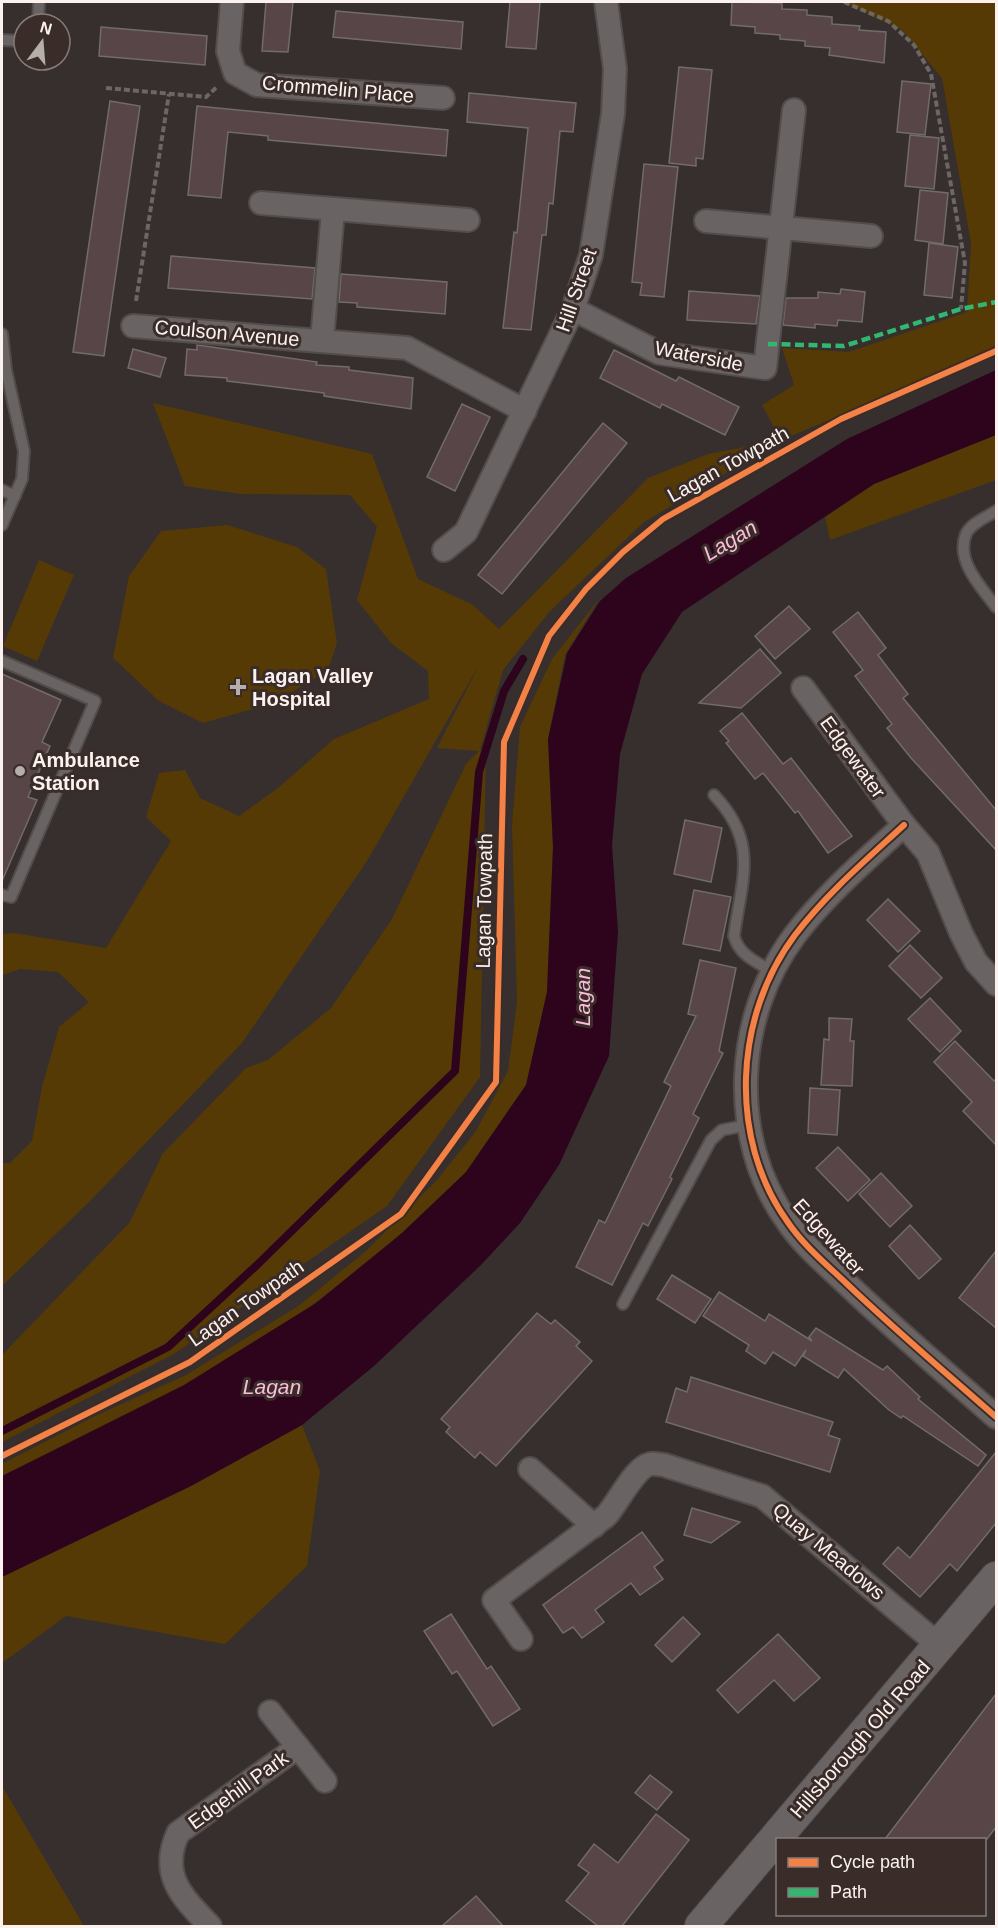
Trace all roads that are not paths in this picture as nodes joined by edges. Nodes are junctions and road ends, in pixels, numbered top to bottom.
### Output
1 (232, 2) edge
2 (606, 2) edge
3 (443, 98) dead end
4 (794, 110) dead end
5 (261, 203) dead end
6 (333, 210) junction
7 (468, 220) dead end
8 (706, 221) dead end
9 (781, 228) junction
10 (871, 236) dead end
11 (573, 309) junction
12 (133, 326) road end
13 (2, 334) edge
14 (322, 340) junction
15 (525, 411) junction
16 (2, 490) edge
17 (15, 496) junction
18 (996, 511) edge
19 (2, 525) edge
20 (444, 550) dead end
21 (996, 607) edge
22 (2, 661) edge
23 (803, 688) dead end
24 (714, 795) dead end
25 (904, 825) junction
26 (2, 895) edge
27 (772, 971) junction
28 (996, 984) edge
29 (748, 1125) junction
30 (623, 1304) dead end
31 (996, 1417) edge
32 (530, 1469) dead end
33 (594, 1526) junction
34 (996, 1578) edge
35 (521, 1639) dead end
36 (940, 1646) junction
37 (270, 1712) dead end
38 (298, 1747) junction
39 (325, 1781) dead end
40 (210, 1926) edge
41 (700, 1926) edge

1 - 3 street, Crommelin Place
2 - 11 street, Hill Street
4 - 9 street, Waterside
5 - 6 street
6 - 7 street
6 - 14 street, Coulson Avenue
8 - 9 street
9 - 10 street
9 - 11 street, Waterside
11 - 15 street, Hill Street
12 - 14 street, Coulson Avenue
13 - 17 lane
14 - 15 street, Coulson Avenue
15 - 20 street, Hill Street
16 - 17 lane
17 - 19 lane
18 - 21 lane
22 - 26 lane
23 - 25 street, Edgewater
24 - 27 lane
25 - 27 street, Edgewater
25 - 28 street, Edgewater
27 - 29 street, Edgewater
29 - 30 lane
29 - 31 street, Edgewater
32 - 33 street
33 - 35 street, Quay Meadows
33 - 36 street, Quay Meadows
34 - 36 street, Hillsborough Old Road
36 - 41 street, Hillsborough Old Road
37 - 38 street, Edgehill Park
38 - 39 street, Edgehill Park
38 - 40 street, Edgehill Park

